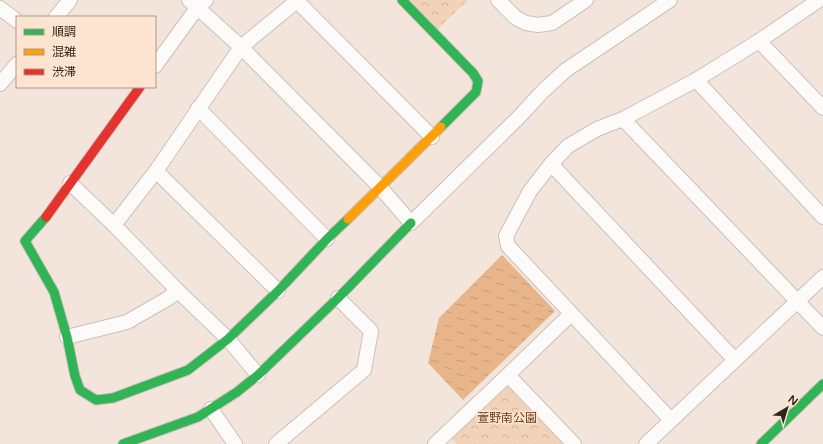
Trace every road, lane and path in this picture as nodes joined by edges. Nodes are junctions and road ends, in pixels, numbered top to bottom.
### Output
1 (70, 0) edge
2 (298, 0) edge
3 (402, 0) edge
4 (498, 0) edge
5 (586, 0) edge
6 (670, 0) edge
7 (818, 0) edge
8 (197, 3) edge
9 (0, 8) edge
10 (57, 16) edge
11 (16, 20) edge
12 (759, 41) junction
13 (240, 47) junction
14 (156, 64) edge
15 (16, 65) edge
16 (696, 80) junction
17 (0, 84) edge
18 (139, 88) edge
19 (198, 108) junction
20 (823, 108) edge
21 (623, 119) junction
22 (432, 137) junction
23 (551, 164) junction
24 (156, 171) junction
25 (70, 183) junction
26 (380, 187) junction
27 (823, 217) edge
28 (411, 223) junction
29 (114, 226) junction
30 (327, 239) junction
31 (823, 277) edge
32 (278, 290) junction
33 (178, 291) junction
34 (338, 298) junction
35 (798, 301) junction
36 (571, 314) junction
37 (823, 328) edge
38 (67, 337) junction
39 (228, 339) junction
40 (735, 360) junction
41 (258, 375) junction
42 (508, 376) junction
43 (823, 384) edge
44 (211, 409) junction
45 (671, 420) junction
46 (123, 444) edge
47 (235, 444) edge
48 (276, 444) edge
49 (435, 444) edge
50 (574, 444) edge
51 (646, 444) edge
52 (761, 444) edge

1 - 10 street
2 - 13 street
2 - 22 street
3 - 22 street
4 - 5 street
6 - 28 street
7 - 12 street
8 - 13 street
8 - 14 street
9 - 11 street
12 - 16 street
12 - 20 street
13 - 19 street
13 - 26 street
15 - 17 street
16 - 21 street
16 - 27 street
18 - 25 street
19 - 24 street
19 - 30 street
21 - 23 street
21 - 35 street
22 - 26 street
23 - 36 street
23 - 40 street
24 - 29 street
24 - 32 street
25 - 29 street
25 - 38 street
26 - 28 street
26 - 30 street
28 - 34 street
29 - 33 street
30 - 32 street
31 - 35 street
32 - 39 street
33 - 38 street
33 - 39 street
34 - 41 street
34 - 48 street
35 - 37 street
35 - 40 street
36 - 42 street
36 - 45 street
38 - 39 street
39 - 41 street
40 - 45 street
41 - 44 street
42 - 49 street
42 - 50 street
43 - 52 street
44 - 46 street
44 - 47 street
45 - 51 street

